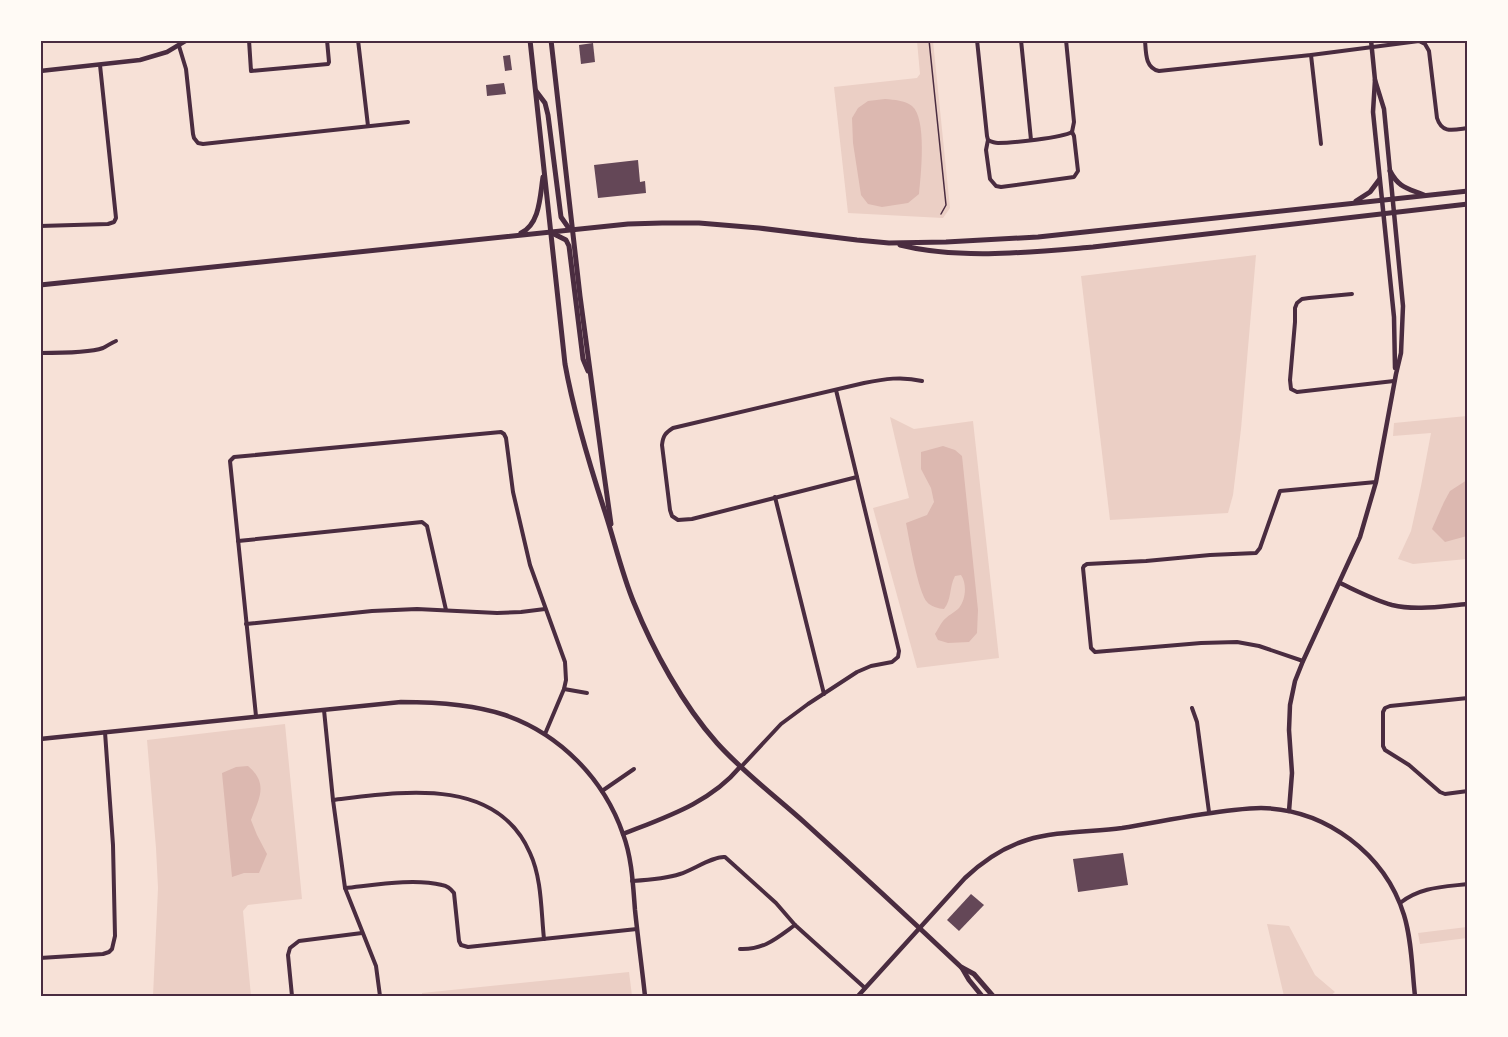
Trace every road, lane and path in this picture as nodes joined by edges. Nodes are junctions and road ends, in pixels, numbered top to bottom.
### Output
1 (187, 40) edge
2 (249, 40) edge
3 (327, 40) edge
4 (358, 40) edge
5 (530, 40) edge
6 (551, 40) edge
7 (929, 40) edge
8 (976, 40) edge
9 (1021, 40) edge
10 (1066, 40) edge
11 (1145, 40) edge
12 (1371, 44) edge
13 (179, 46) junction
14 (1311, 55) junction
15 (100, 65) junction
16 (40, 71) edge
17 (1375, 80) junction
18 (535, 90) junction
19 (408, 122) dead end
20 (368, 126) junction
21 (1467, 128) edge
22 (1072, 132) junction
23 (988, 140) junction
24 (1031, 140) junction
25 (1321, 144) dead end
26 (544, 170) junction
27 (1390, 171) junction
28 (1379, 180) junction
29 (1467, 190) edge
30 (1426, 195) junction
31 (1393, 199) junction
32 (1381, 200) junction
33 (1354, 203) junction
34 (1467, 204) edge
35 (1395, 212) junction
36 (1382, 213) junction
37 (941, 214) dead end
38 (40, 226) edge
39 (573, 230) junction
40 (550, 232) junction
41 (513, 236) junction
42 (889, 243) junction
43 (40, 285) edge
44 (1352, 294) dead end
45 (116, 340) dead end
46 (40, 353) edge
47 (1396, 374) junction
48 (591, 378) junction
49 (922, 381) dead end
50 (1394, 381) junction
51 (836, 390) junction
52 (857, 477) junction
53 (1376, 482) junction
54 (775, 496) junction
55 (238, 541) junction
56 (614, 541) junction
57 (1340, 583) junction
58 (1467, 604) edge
59 (545, 609) junction
60 (446, 610) junction
61 (246, 624) junction
62 (1303, 661) junction
63 (564, 689) junction
64 (587, 693) dead end
65 (824, 694) junction
66 (1467, 698) edge
67 (1192, 708) dead end
68 (324, 710) junction
69 (256, 716) junction
70 (105, 732) junction
71 (545, 734) junction
72 (40, 739) edge
73 (740, 767) junction
74 (634, 769) dead end
75 (602, 791) junction
76 (1467, 791) edge
77 (333, 800) junction
78 (1289, 811) junction
79 (1209, 813) junction
80 (623, 834) junction
81 (632, 881) junction
82 (1467, 884) edge
83 (345, 888) junction
84 (1400, 903) junction
85 (795, 925) junction
86 (918, 928) junction
87 (637, 929) junction
88 (362, 933) junction
89 (544, 939) junction
90 (740, 949) dead end
91 (40, 958) edge
92 (961, 967) junction
93 (865, 988) junction
94 (292, 996) edge
95 (380, 996) edge
96 (645, 996) edge
97 (858, 996) edge
98 (982, 996) edge
99 (993, 996) edge
100 (1415, 996) edge

1 - 13 street
2 - 3 street
4 - 20 street
5 - 18 main road
6 - 39 main road
7 - 37 path
8 - 23 street
9 - 24 street
10 - 22 street
11 - 14 street
12 - 14 street
12 - 17 street
12 - 21 street
13 - 15 street
13 - 20 street
14 - 25 street
15 - 16 street
15 - 38 street
17 - 27 street
17 - 28 street
18 - 26 main road
18 - 39 main road
19 - 20 street
22 - 23 street
22 - 24 street
23 - 24 street
26 - 40 main road
26 - 41 main road
27 - 30 main road
27 - 31 street
28 - 32 street
28 - 33 main road
29 - 30 main road
30 - 31 main road
31 - 32 main road
31 - 35 street
32 - 33 main road
32 - 36 street
33 - 42 main road
34 - 35 main road
35 - 36 main road
35 - 47 street
36 - 42 main road
36 - 47 street
39 - 40 main road
39 - 42 main road
39 - 48 main road
40 - 41 main road
40 - 48 main road
40 - 56 main road
41 - 43 main road
44 - 50 street
45 - 46 street
47 - 50 street
48 - 56 main road
49 - 51 street
50 - 53 street
51 - 52 street
51 - 54 street
52 - 54 street
52 - 65 street
53 - 57 street
53 - 62 street
54 - 65 street
55 - 59 street
55 - 60 street
55 - 61 street
56 - 73 main road
57 - 58 street
57 - 62 street
59 - 60 street
59 - 63 street
60 - 61 street
61 - 69 street
62 - 78 street
63 - 64 street
63 - 71 street
65 - 73 street
66 - 76 street
67 - 79 street
68 - 69 street
68 - 71 street
68 - 77 street
69 - 70 street
70 - 72 street
70 - 91 street
71 - 75 street
73 - 80 street
73 - 86 main road
74 - 75 street
75 - 80 street
77 - 83 street
77 - 89 street
78 - 79 street
78 - 84 street
79 - 86 street
80 - 81 street
81 - 85 street
81 - 87 street
82 - 84 street
83 - 88 street
83 - 89 street
84 - 100 street
85 - 90 street
85 - 93 street
86 - 92 main road
86 - 93 street
87 - 89 street
87 - 96 street
88 - 94 street
88 - 95 street
92 - 98 main road
92 - 99 main road
93 - 97 street

